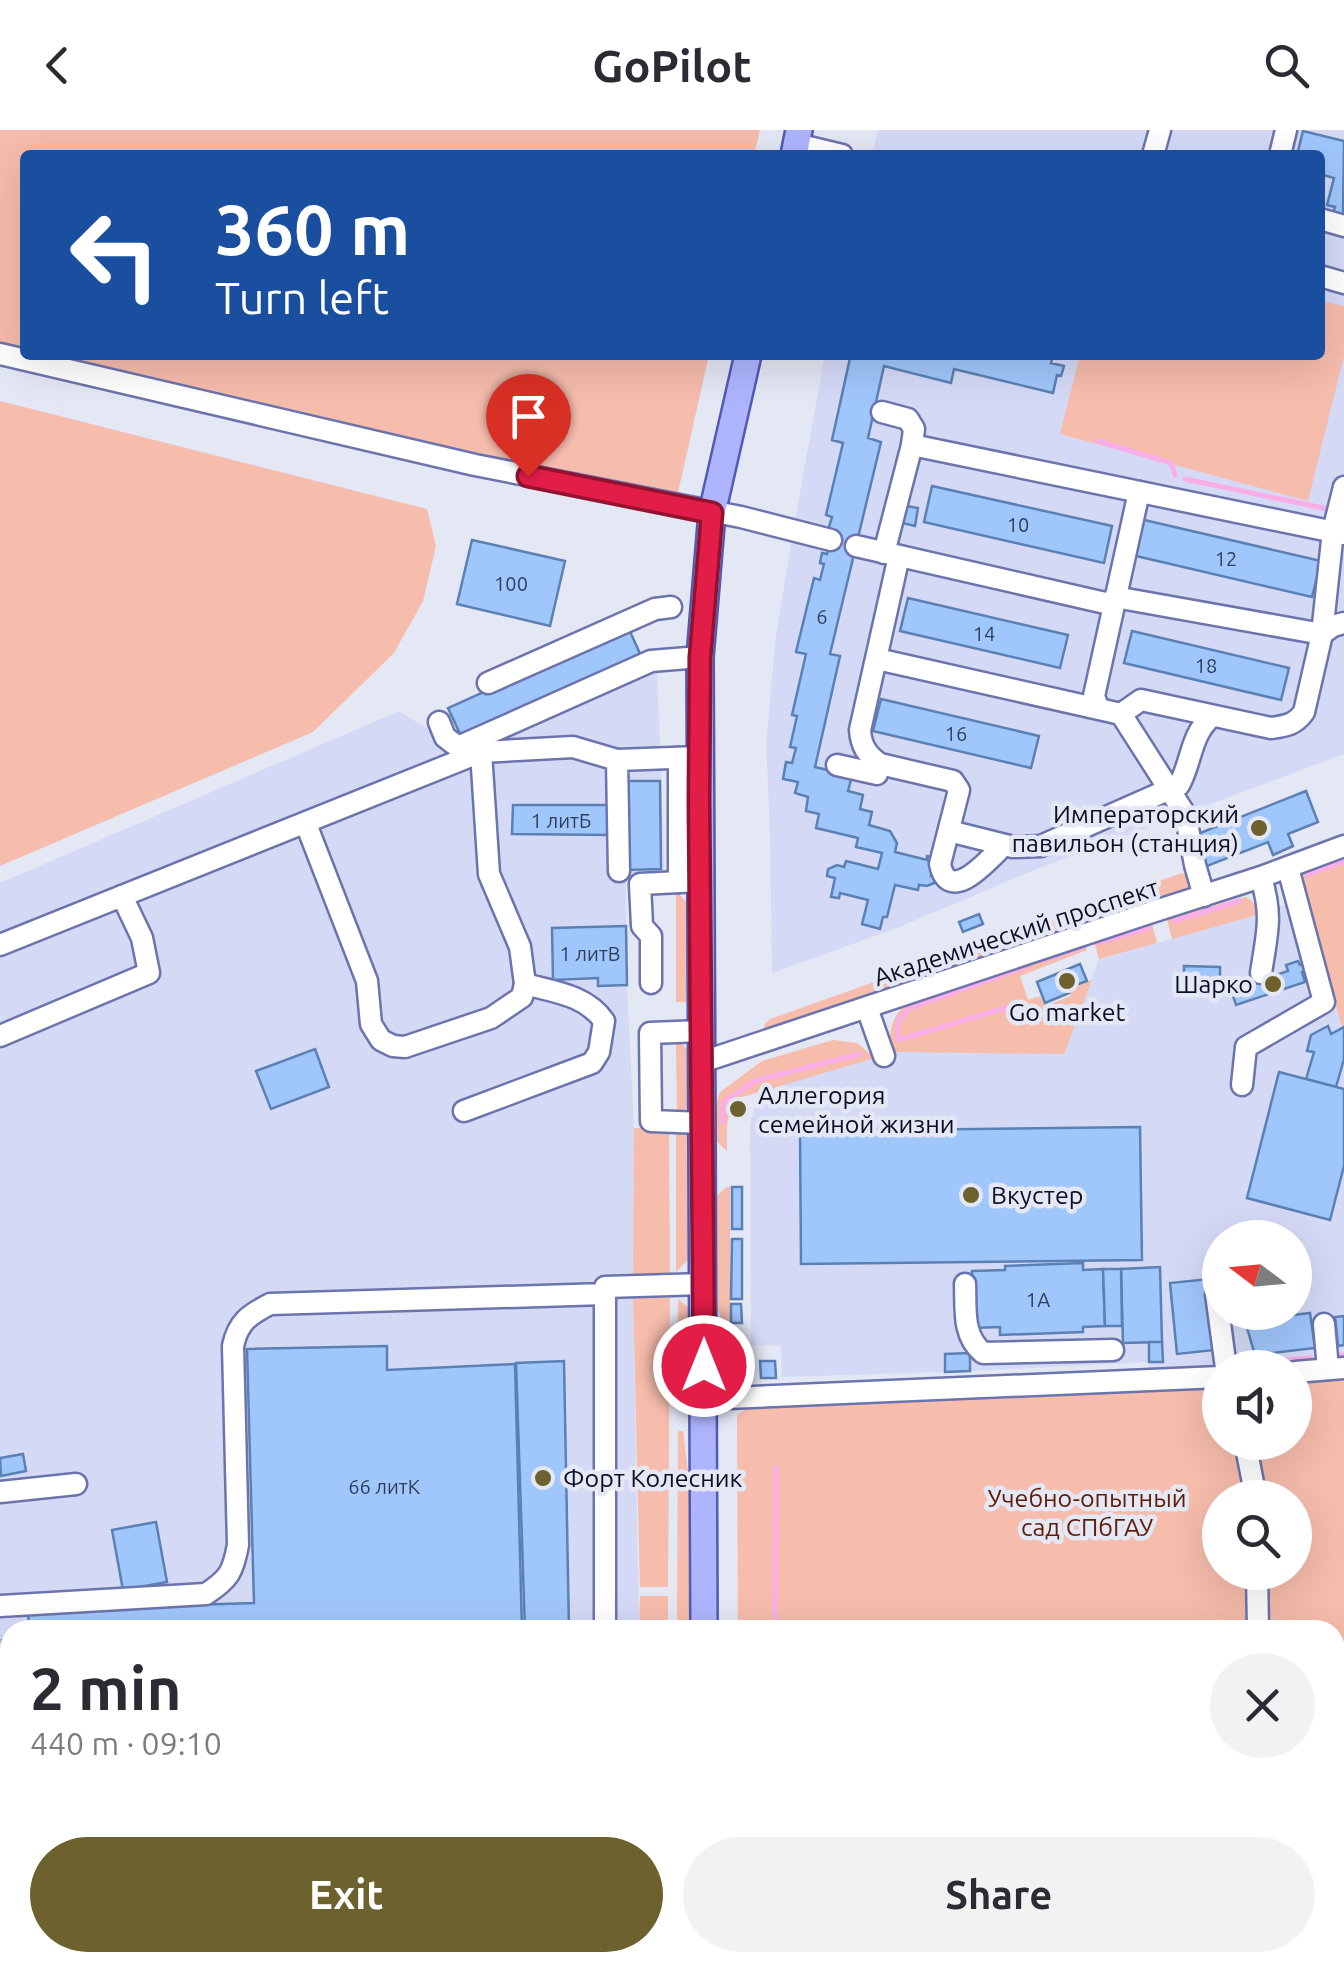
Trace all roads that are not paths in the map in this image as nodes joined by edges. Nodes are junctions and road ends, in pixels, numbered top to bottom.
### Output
1 (796, 143) edge
2 (823, 150) edge
3 (24, 360) edge
4 (747, 360) edge
5 (882, 412) dead end
6 (912, 445) junction
7 (1344, 487) edge
8 (1139, 492) junction
9 (712, 513) junction
10 (1338, 532) edge
11 (831, 540) dead end
12 (856, 546) dead end
13 (892, 555) junction
14 (1114, 601) junction
15 (671, 607) dead end
16 (1344, 623) edge
17 (1322, 634) junction
18 (700, 657) junction
19 (877, 659) junction
20 (488, 684) dead end
21 (1098, 708) junction
22 (1121, 714) junction
23 (1212, 716) junction
24 (439, 722) dead end
25 (481, 752) junction
26 (689, 758) junction
27 (618, 760) junction
28 (838, 764) dead end
29 (880, 764) junction
30 (1170, 790) junction
31 (306, 824) junction
32 (949, 831) junction
33 (1003, 846) junction
34 (1344, 846) edge
35 (1288, 868) junction
36 (619, 871) dead end
37 (1261, 878) junction
38 (690, 882) junction
39 (122, 896) junction
40 (1204, 896) junction
41 (0, 945) edge
42 (1261, 973) dead end
43 (652, 983) dead end
44 (525, 984) junction
45 (867, 1008) junction
46 (702, 1030) junction
47 (0, 1036) edge
48 (884, 1056) dead end
49 (702, 1062) junction
50 (1242, 1085) dead end
51 (464, 1110) dead end
52 (703, 1123) junction
53 (704, 1284) junction
54 (965, 1284) dead end
55 (605, 1294) junction
56 (1324, 1324) dead end
57 (1113, 1350) dead end
58 (983, 1353) junction
59 (1336, 1369) edge
60 (1202, 1378) edge
61 (984, 1386) junction
62 (704, 1399) junction
63 (76, 1484) dead end
64 (0, 1492) edge
65 (1257, 1590) edge
66 (0, 1606) edge
67 (605, 1620) edge
68 (704, 1620) edge
69 (1258, 1620) edge

1 - 2 street
3 - 9 street
4 - 9 main road
5 - 6 street
6 - 8 street
6 - 13 street
7 - 10 street
8 - 10 street
8 - 14 street
9 - 11 street
9 - 18 main road
10 - 17 street
12 - 13 street
13 - 14 street
13 - 19 street
14 - 17 street
14 - 21 street
15 - 20 street
16 - 17 street
17 - 23 street
18 - 24 street
18 - 26 main road
19 - 21 street
19 - 29 street
21 - 22 street
22 - 23 street
22 - 30 street
23 - 30 street
25 - 27 street
25 - 31 street
25 - 44 street
26 - 27 street
26 - 38 main road
27 - 36 street
28 - 29 street
29 - 32 street
30 - 33 street
30 - 40 street
31 - 39 street
31 - 44 street
32 - 33 street
32 - 33 street
34 - 35 street, Академический проспект
35 - 37 street, Академический проспект
35 - 50 street
37 - 40 street, Академический проспект
37 - 42 street
38 - 43 street
38 - 46 main road
39 - 41 street
39 - 47 street
40 - 45 street, Академический проспект
44 - 51 street
45 - 48 street
45 - 49 street, Академический проспект
46 - 49 main road
46 - 52 street
49 - 52 main road
52 - 53 main road
53 - 55 street
53 - 62 main road
54 - 58 street
55 - 66 street
55 - 67 street
56 - 59 street
57 - 58 street
58 - 61 street
60 - 61 street
61 - 62 street
62 - 68 main road
63 - 64 street
65 - 69 street

